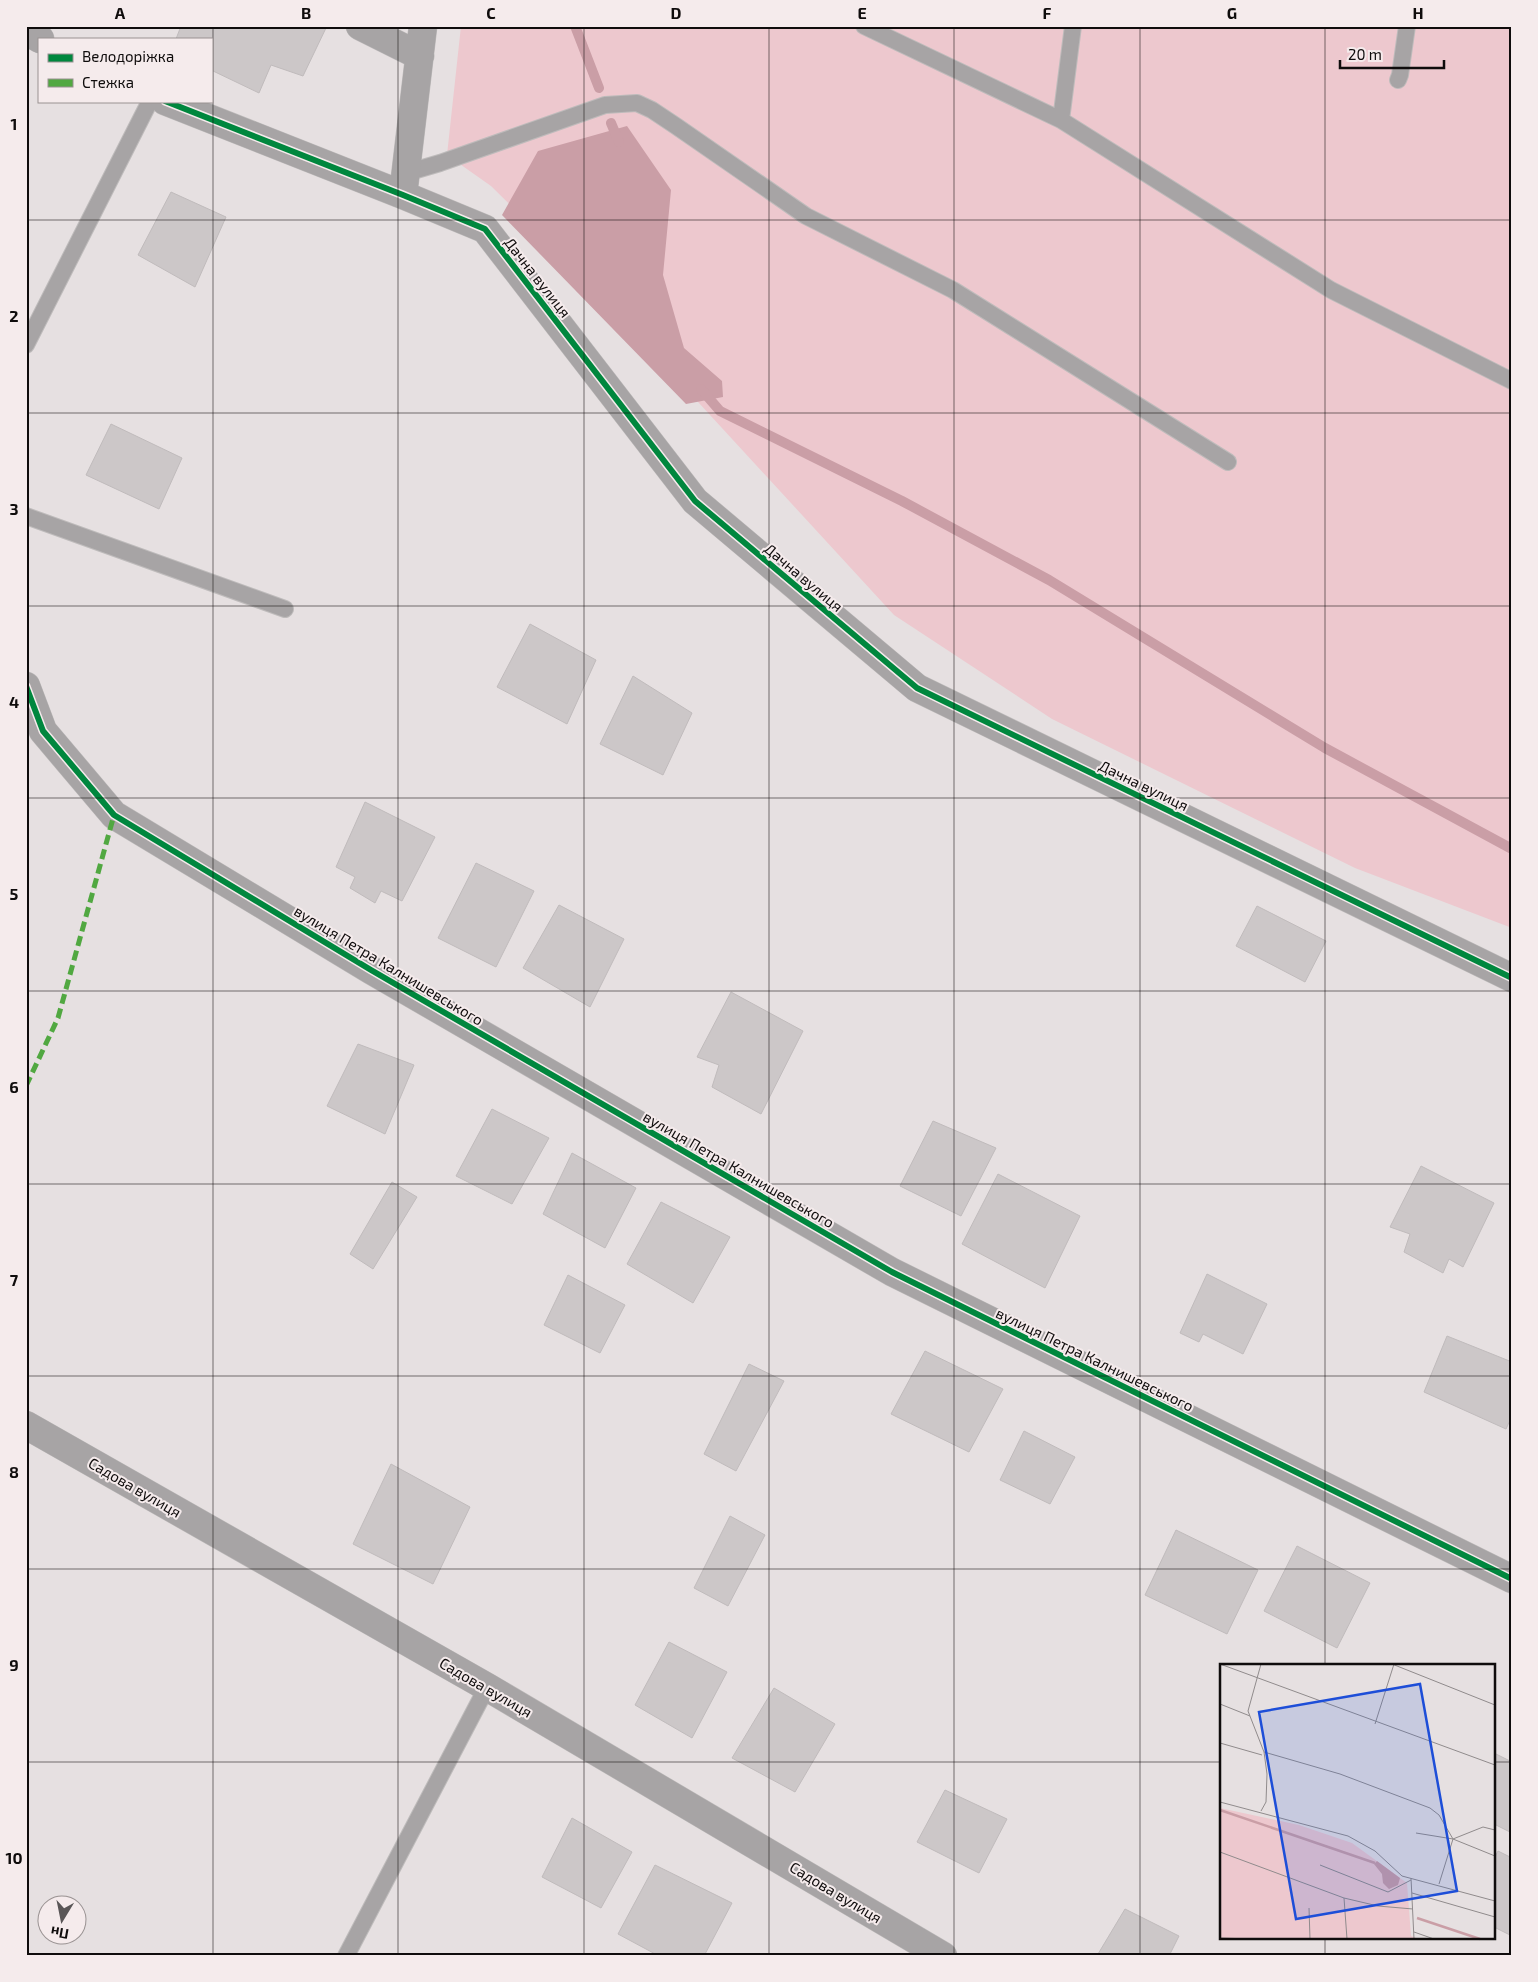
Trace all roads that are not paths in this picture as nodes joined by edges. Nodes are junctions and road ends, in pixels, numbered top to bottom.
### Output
1 (360, 26) edge
2 (423, 26) edge
3 (864, 26) edge
4 (1073, 26) edge
5 (1407, 26) edge
6 (26, 32) edge
7 (38, 38) edge
8 (420, 56) junction
9 (1398, 80) dead end
10 (149, 102) edge
11 (168, 102) edge
12 (1061, 120) junction
13 (405, 184) junction
14 (26, 345) edge
15 (1512, 381) edge
16 (1228, 462) dead end
17 (26, 516) edge
18 (286, 609) dead end
19 (26, 686) edge
20 (1512, 978) edge
21 (26, 1425) edge
22 (1512, 1579) edge
23 (487, 1687) junction
24 (346, 1956) edge
25 (943, 1956) edge

1 - 8 street
2 - 8 street
3 - 12 lane
4 - 12 lane
5 - 9 lane
6 - 7 street
8 - 13 street
10 - 14 lane
11 - 13 street, Дачна вулиця
12 - 15 lane
13 - 16 lane
13 - 20 street, Дачна вулиця
17 - 18 lane
19 - 22 street, вулиця Петра Калнишевського
21 - 23 street, Садова вулиця
23 - 24 lane
23 - 25 street, Садова вулиця

